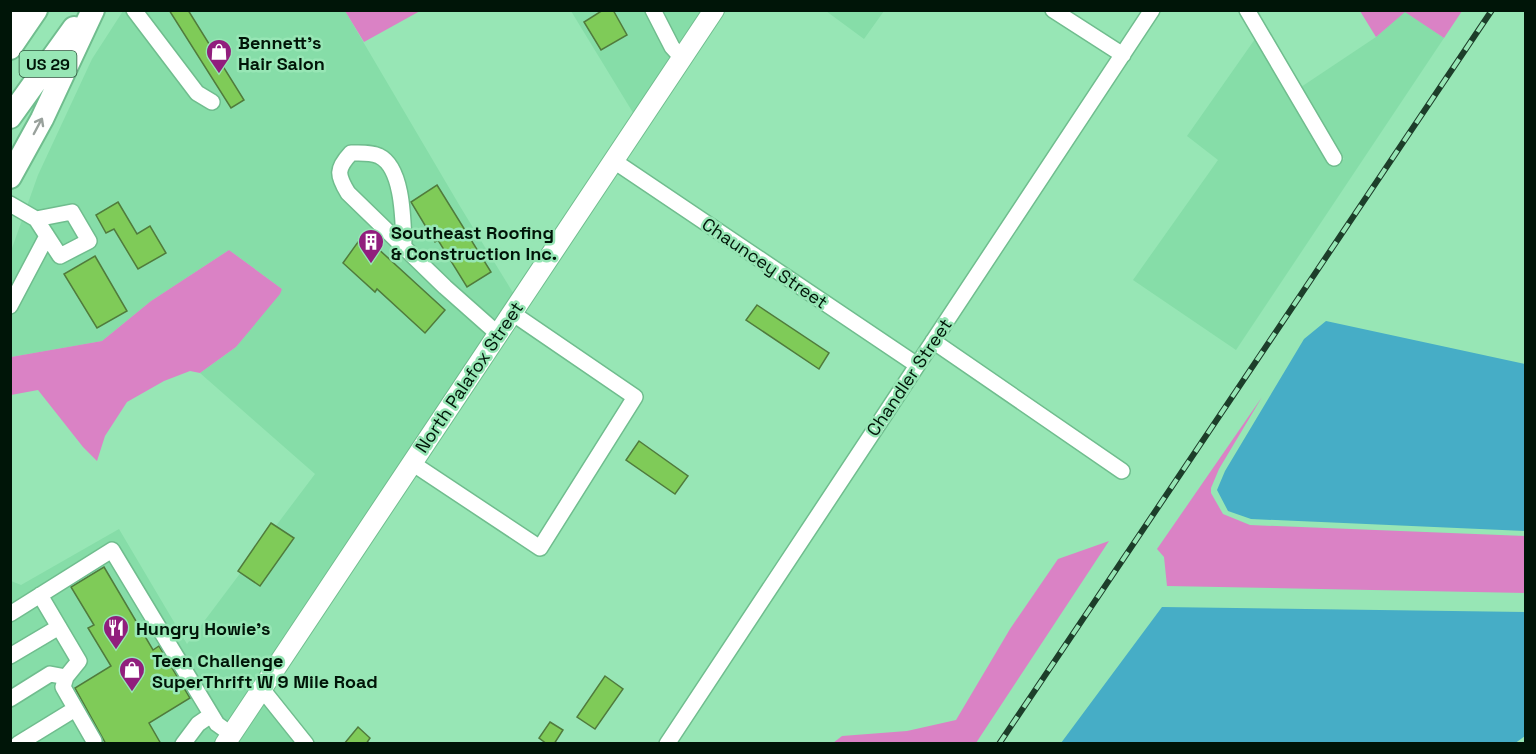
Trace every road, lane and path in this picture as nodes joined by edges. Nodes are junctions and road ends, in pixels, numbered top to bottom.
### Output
1 (16, 10) edge
2 (36, 10) edge
3 (87, 10) edge
4 (93, 10) edge
5 (134, 10) edge
6 (653, 10) edge
7 (714, 10) edge
8 (1053, 10) edge
9 (1152, 10) edge
10 (1247, 10) edge
11 (10, 17) edge
12 (10, 48) edge
13 (1123, 54) junction
14 (682, 58) junction
15 (212, 102) dead end
16 (10, 117) edge
17 (1334, 158) dead end
18 (614, 161) junction
19 (10, 177) edge
20 (10, 204) edge
21 (36, 219) junction
22 (47, 236) junction
23 (404, 247) junction
24 (10, 306) edge
25 (512, 313) junction
26 (498, 334) junction
27 (933, 341) junction
28 (917, 365) junction
29 (412, 463) junction
30 (1122, 471) dead end
31 (40, 595) junction
32 (10, 614) edge
33 (59, 627) junction
34 (10, 656) edge
35 (66, 677) junction
36 (262, 689) junction
37 (10, 699) edge
38 (75, 709) junction
39 (211, 715) junction
40 (228, 739) edge
41 (93, 743) edge
42 (18, 744) edge
43 (183, 744) edge
44 (306, 744) edge
45 (667, 744) edge

1 - 11 highway
2 - 12 highway, US 29
3 - 16 highway, US 29
19 -> 4 highway
5 - 15 street
6 - 14 street
7 - 14 main road, North Palafox Street
8 - 13 street
9 - 13 street, Chandler Street
10 - 17 street
13 - 27 street, Chandler Street
14 - 18 main road, North Palafox Street
18 - 25 main road, North Palafox Street
18 - 28 street, Chauncey Street
20 - 21 street
21 - 22 street
21 - 22 street
22 - 24 street
23 - 23 street
23 - 26 street
25 - 26 main road, North Palafox Street
25 - 29 street
26 - 29 main road, North Palafox Street
27 - 28 street, Chandler Street
27 - 30 street
28 - 45 street, Chandler Street
29 - 36 main road, North Palafox Street
31 - 32 street
31 - 33 street
31 - 39 street
33 - 34 street
33 - 35 street
35 - 37 street
35 - 38 street
36 - 40 main road, North Palafox Street
36 - 44 street
38 - 41 street
38 - 42 street
39 - 40 street
39 - 43 street

